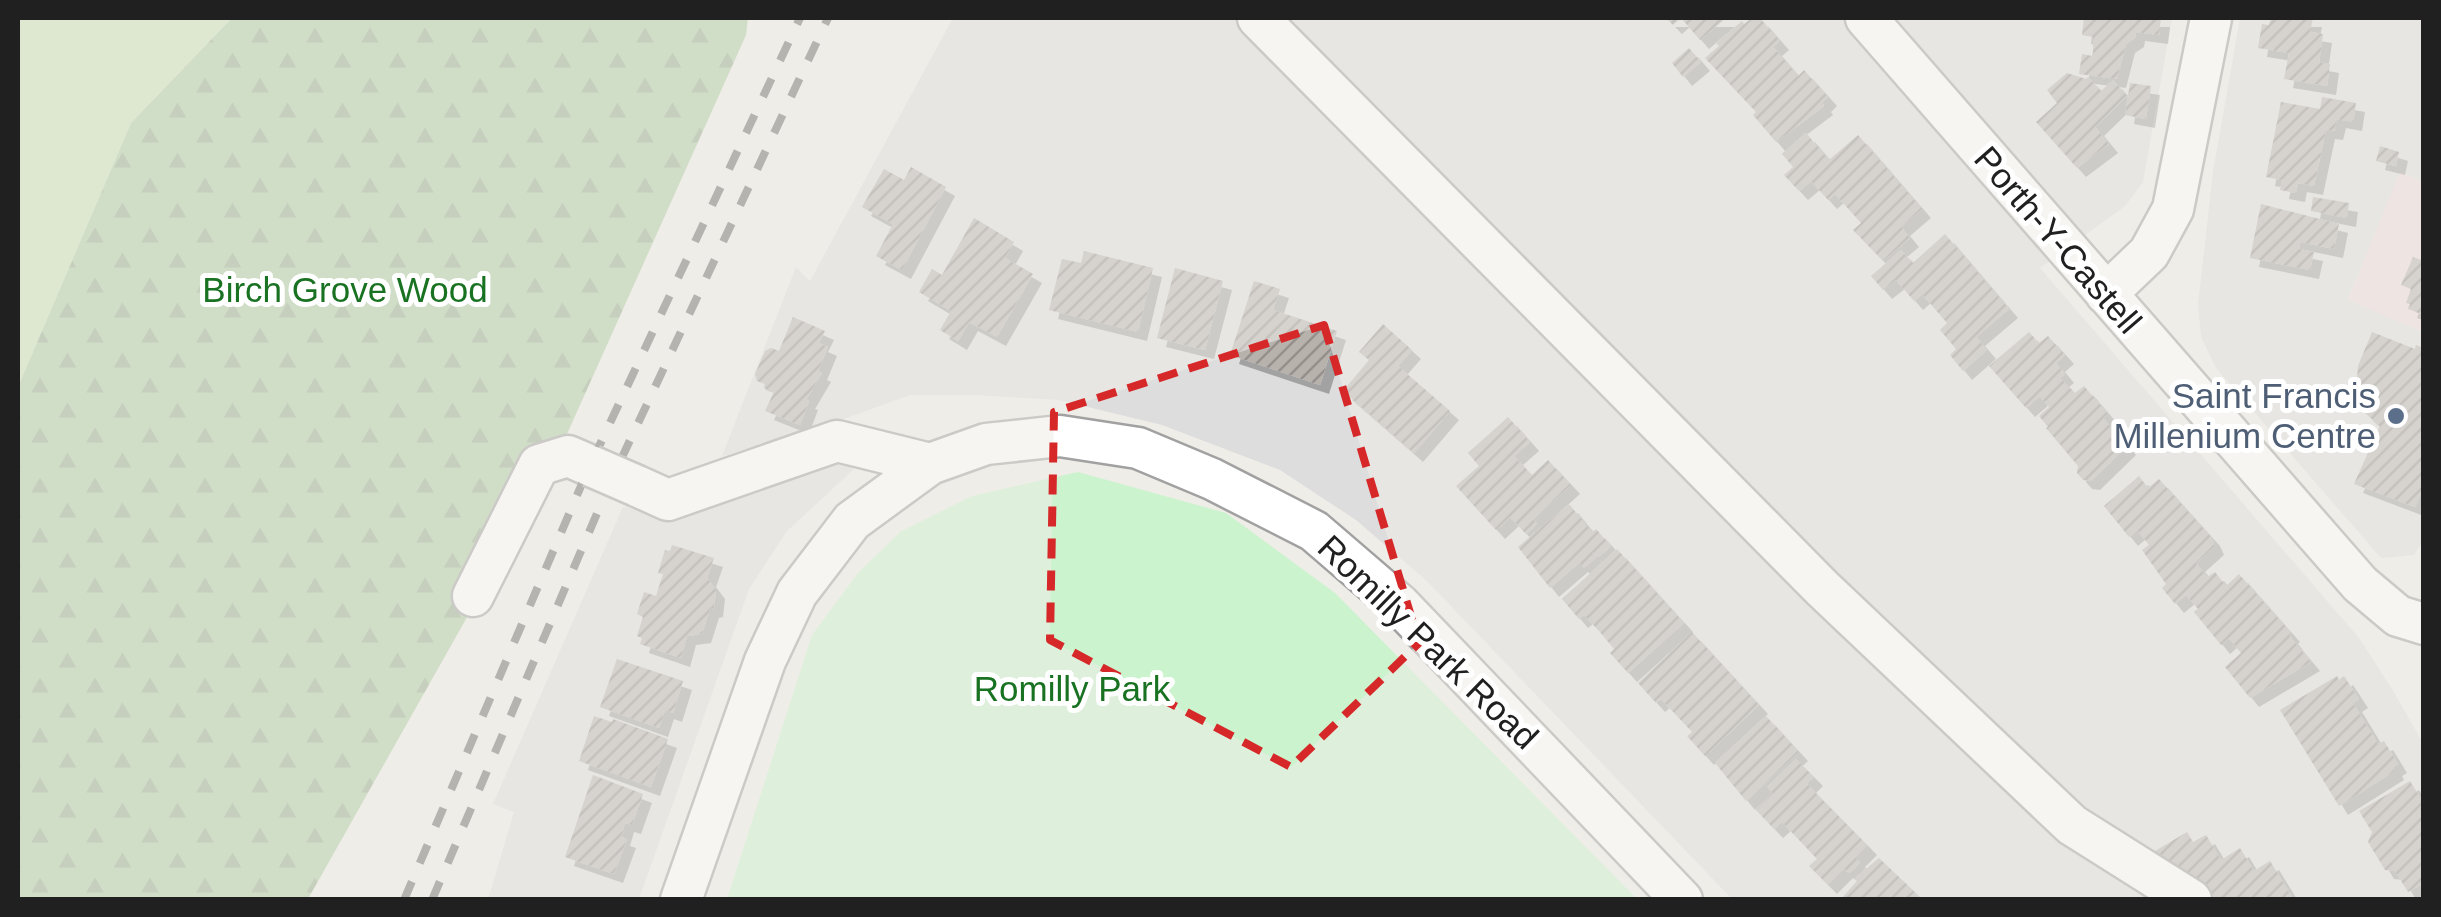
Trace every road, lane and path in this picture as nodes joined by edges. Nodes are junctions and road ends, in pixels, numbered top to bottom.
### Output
1 (1258, 18) edge
2 (1866, 18) edge
3 (2211, 18) edge
4 (2106, 294) junction
5 (930, 464) junction
6 (472, 596) dead end
7 (2424, 624) edge
8 (680, 900) edge
9 (1682, 900) edge
10 (2190, 900) edge

1 - 10 street
2 - 4 street, Porth-Y-Castell
3 - 4 street
4 - 7 street, Porth-Y-Castell
5 - 6 street, bridge
5 - 8 street, Romilly Park Road
5 - 9 street, Romilly Park Road

